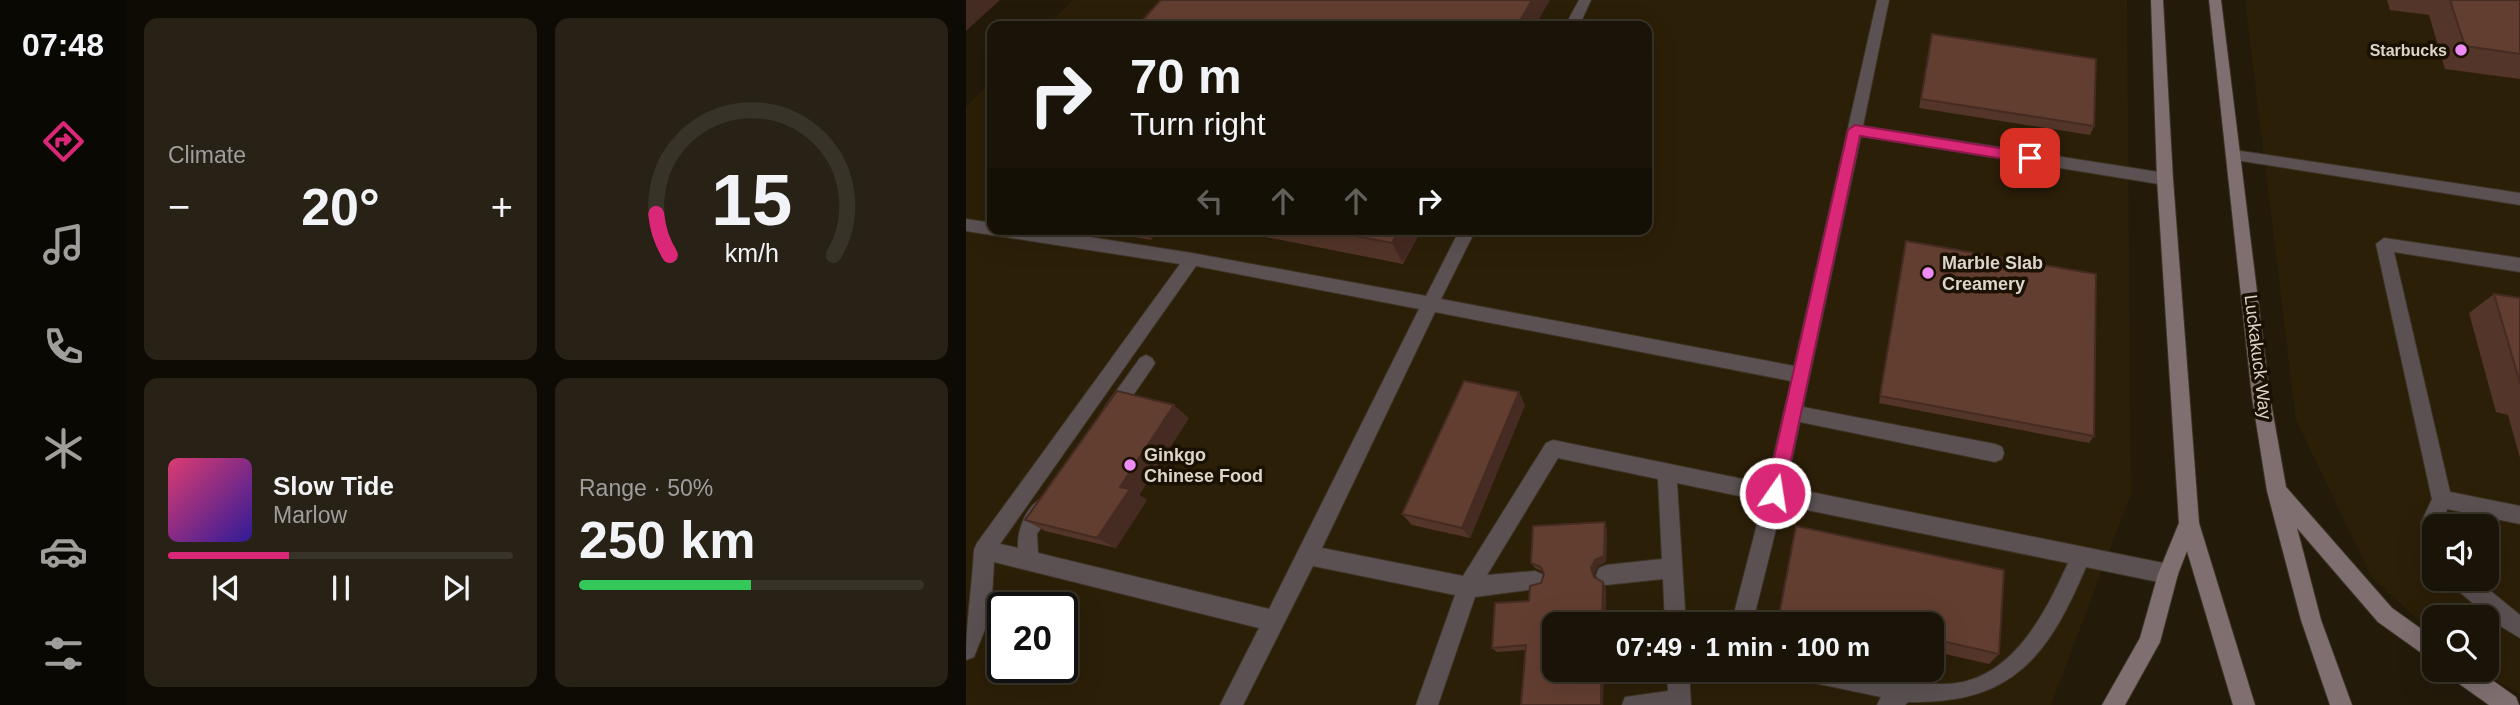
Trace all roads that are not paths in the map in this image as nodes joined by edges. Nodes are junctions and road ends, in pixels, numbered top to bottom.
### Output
1 (1585, 0) edge
2 (1883, 0) edge
3 (2157, 0) edge
4 (2215, 0) edge
5 (1574, 21) edge
6 (1855, 130) junction
7 (2234, 155) junction
8 (2165, 179) junction
9 (2520, 200) edge
10 (966, 225) edge
11 (987, 228) edge
12 (1034, 235) edge
13 (1465, 235) edge
14 (1192, 259) junction
15 (2520, 265) edge
16 (1430, 304) junction
17 (1146, 363) dead end
18 (1801, 375) junction
19 (1793, 414) junction
20 (1099, 430) edge
21 (1995, 453) dead end
22 (1667, 471) junction
23 (1059, 487) edge
24 (2277, 491) junction
25 (1775, 493) junction
26 (2442, 499) junction
27 (2435, 514) edge
28 (2520, 514) edge
29 (2189, 523) junction
30 (984, 550) junction
31 (1308, 555) junction
32 (2081, 556) junction
33 (1028, 561) junction
34 (1672, 568) junction
35 (2168, 574) junction
36 (1606, 575) dead end
37 (1535, 581) dead end
38 (1468, 587) junction
39 (2474, 591) edge
40 (1674, 612) edge
41 (1744, 612) edge
42 (1274, 621) junction
43 (2520, 627) edge
44 (2422, 643) edge
45 (966, 649) edge
46 (1679, 682) edge
47 (1844, 682) edge
48 (2476, 682) edge
49 (1896, 698) edge
50 (1680, 703) edge
51 (1231, 705) edge
52 (1427, 705) edge
53 (1633, 705) edge
54 (2113, 705) edge
55 (2244, 705) edge
56 (2341, 705) edge
57 (2508, 705) edge

1 - 5 lane
2 - 6 lane
3 - 8 street
4 - 7 street, Luckakuck Way
6 - 8 lane
6 - 18 lane
7 - 9 lane
7 - 24 street, Luckakuck Way
8 - 29 street
10 - 11 lane
12 - 14 lane
13 - 16 lane
14 - 16 lane
14 - 30 lane
15 - 26 lane
16 - 18 lane
16 - 31 lane
17 - 20 lane
18 - 19 lane
19 - 21 lane
19 - 25 lane
22 - 25 lane
22 - 34 lane
22 - 38 lane
23 - 33 lane
24 - 44 street
24 - 56 street, Luckakuck Way
25 - 32 lane
25 - 41 lane
26 - 27 lane
26 - 28 lane
29 - 35 street
29 - 55 street
30 - 33 lane
30 - 45 lane
31 - 38 lane
31 - 42 lane
32 - 35 lane
32 - 49 lane
33 - 42 lane
34 - 36 lane
34 - 40 lane
35 - 54 street
37 - 38 lane
38 - 52 lane
39 - 43 lane
42 - 51 lane
46 - 50 lane
47 - 49 lane
48 - 57 street
50 - 53 lane

